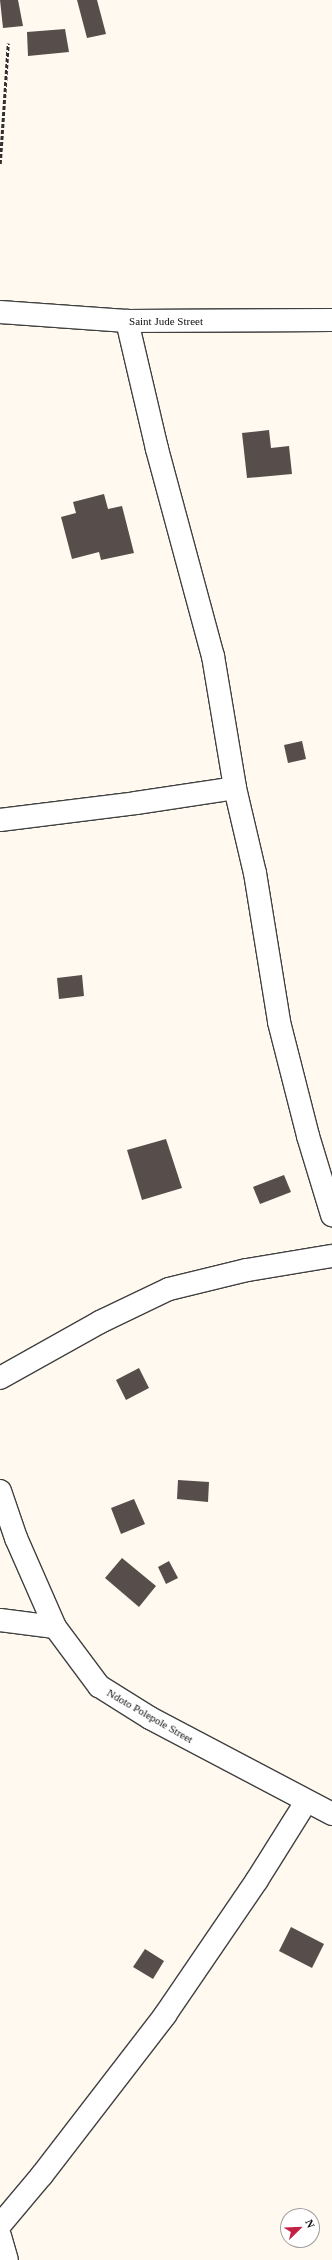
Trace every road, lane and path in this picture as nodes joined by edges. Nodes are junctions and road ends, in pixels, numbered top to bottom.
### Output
1 (8, 42) dead end
2 (0, 164) edge
3 (0, 312) edge
4 (332, 320) edge
5 (128, 321) junction
6 (235, 788) junction
7 (0, 820) edge
8 (332, 1215) edge
9 (332, 1256) edge
10 (0, 1378) edge
11 (0, 1491) edge
12 (0, 1620) edge
13 (55, 1627) junction
14 (306, 1802) junction
15 (332, 1814) edge
16 (0, 2225) edge
17 (0, 2236) edge
18 (7, 2260) edge

1 - 2 path
3 - 5 street, Saint Jude Street
4 - 5 street, Saint Jude Street
5 - 6 street
6 - 7 street
6 - 8 street
9 - 10 street
11 - 13 street, Ndoto Polepole Street
12 - 13 street
13 - 14 street, Ndoto Polepole Street
14 - 15 street, Ndoto Polepole Street
14 - 16 street
17 - 18 street

